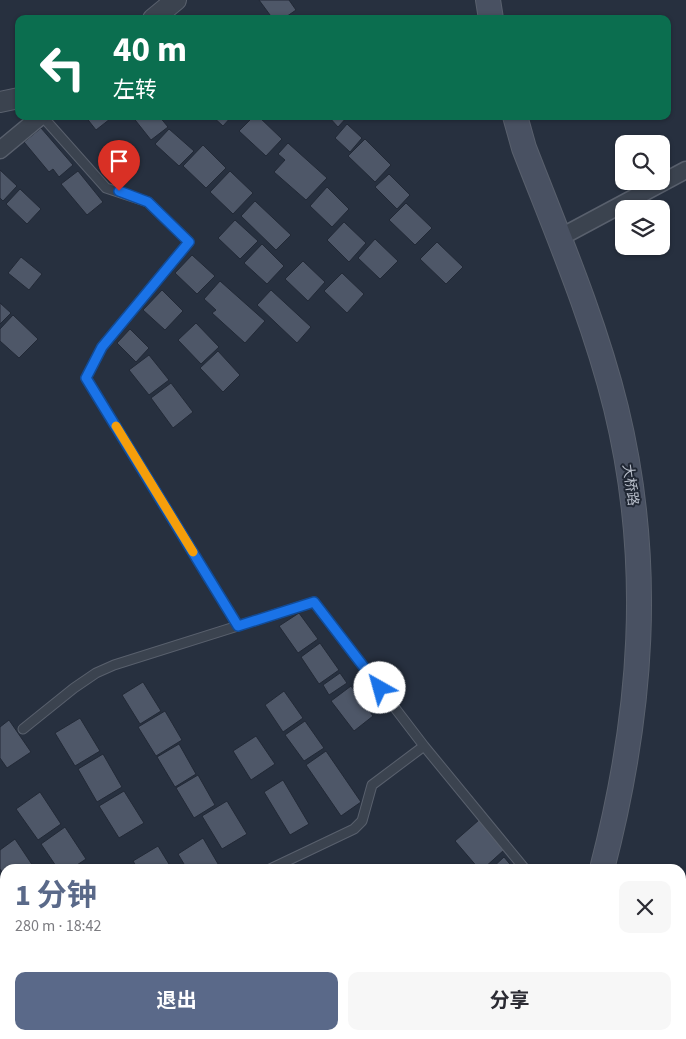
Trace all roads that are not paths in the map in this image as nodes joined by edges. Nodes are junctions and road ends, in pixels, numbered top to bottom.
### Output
1 (176, 0) edge
2 (488, 0) edge
3 (158, 15) edge
4 (490, 15) edge
5 (15, 99) edge
6 (0, 102) edge
7 (36, 120) edge
8 (45, 120) edge
9 (516, 120) edge
10 (0, 150) edge
11 (686, 170) edge
12 (559, 238) junction
13 (238, 626) junction
14 (23, 729) dead end
15 (424, 746) junction
16 (280, 864) edge
17 (521, 864) edge
18 (603, 864) edge

1 - 3 street
2 - 4 main road
5 - 6 street
7 - 10 street
8 - 13 lane
9 - 12 main road, 大桥路
11 - 12 street
12 - 18 main road, 大桥路
13 - 14 lane
13 - 15 lane
15 - 16 lane
15 - 17 lane

